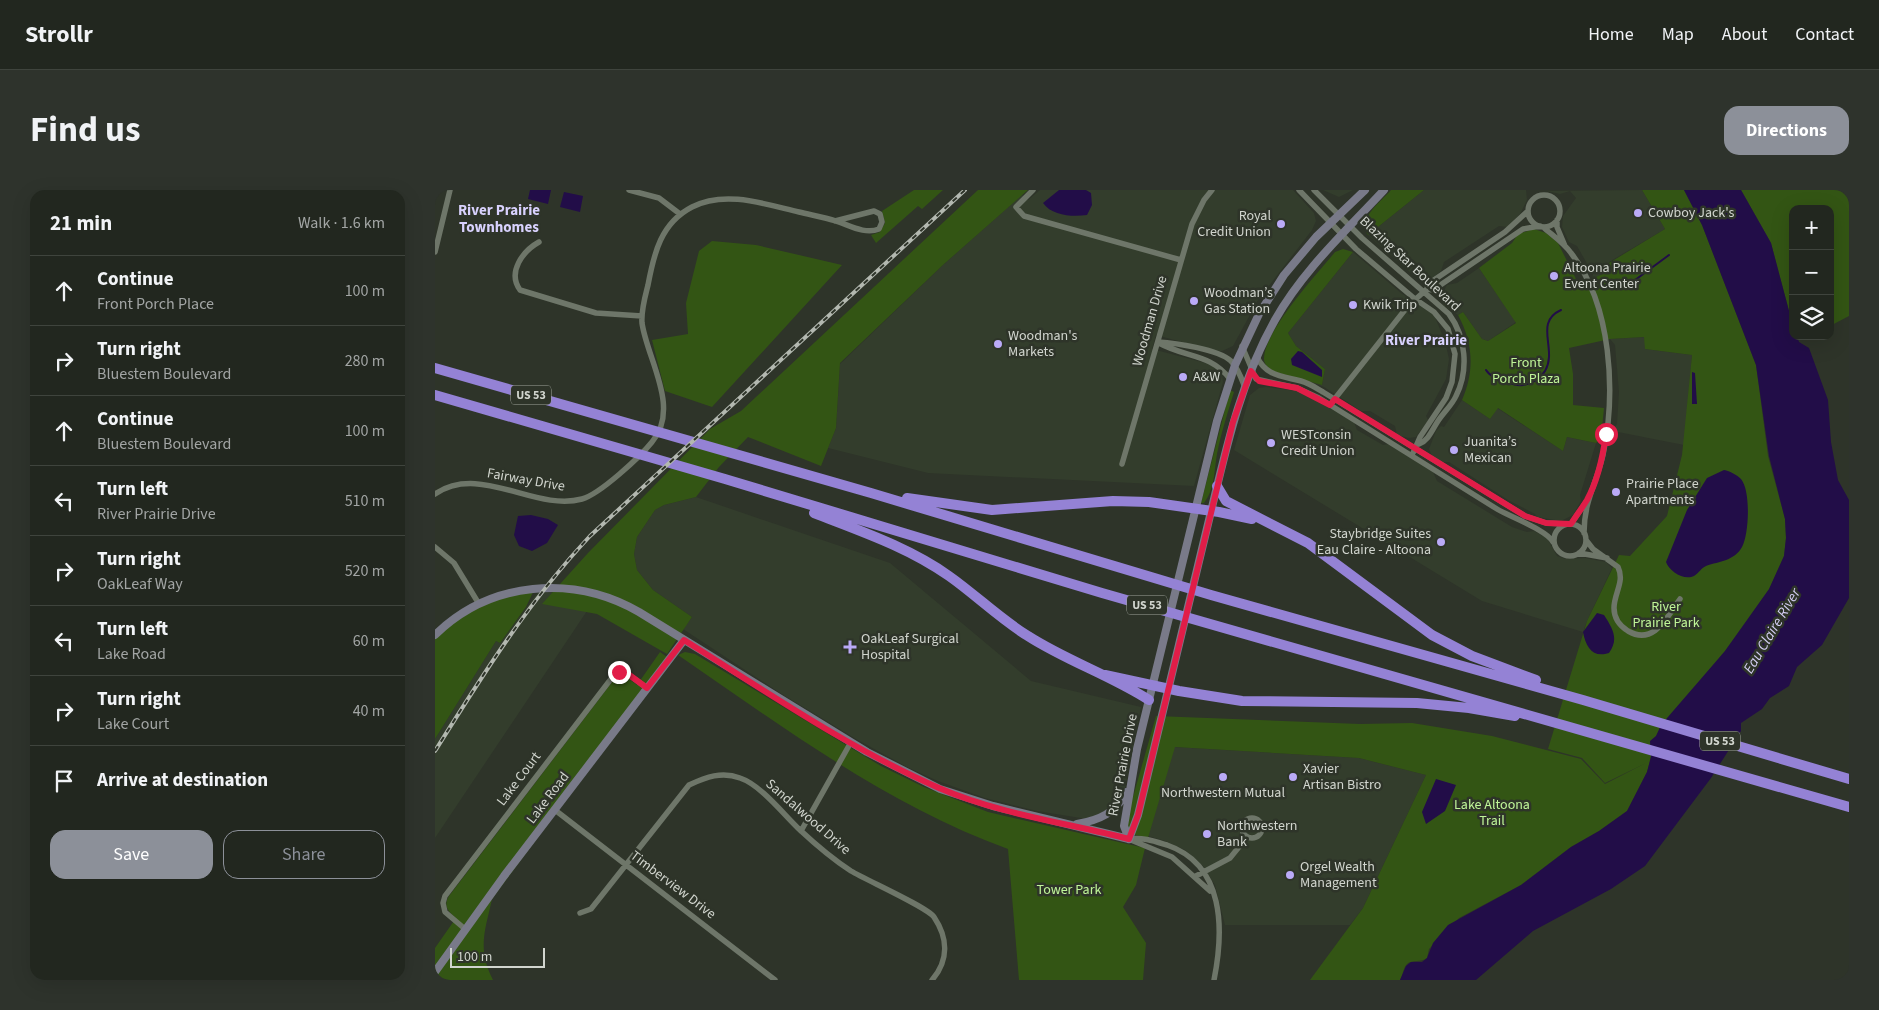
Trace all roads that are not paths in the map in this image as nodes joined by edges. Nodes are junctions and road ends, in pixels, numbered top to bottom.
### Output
1 (450, 190) edge
2 (629, 190) edge
3 (1033, 190) edge
4 (1212, 190) edge
5 (1299, 190) edge
6 (1314, 190) edge
7 (1365, 190) edge
8 (1384, 190) edge
9 (1528, 211) junction
10 (680, 214) junction
11 (1340, 214) junction
12 (1557, 220) junction
13 (835, 221) junction
14 (1330, 223) junction
15 (1351, 226) junction
16 (1541, 226) junction
17 (1342, 235) junction
18 (539, 242) dead end
19 (1566, 248) junction
20 (435, 252) edge
21 (1181, 260) junction
22 (1425, 291) junction
23 (1415, 299) junction
24 (642, 316) junction
25 (1158, 342) junction
26 (1242, 346) junction
27 (1257, 357) junction
28 (1235, 365) junction
29 (435, 368) edge
30 (1251, 371) junction
31 (1230, 379) junction
32 (1244, 385) junction
33 (435, 395) edge
34 (1335, 399) junction
35 (1330, 405) junction
36 (1417, 447) junction
37 (1411, 456) junction
38 (1122, 464) dead end
39 (1217, 486) junction
40 (871, 492) junction
41 (435, 494) edge
42 (779, 496) junction
43 (1587, 500) junction
44 (1195, 508) junction
45 (1211, 510) junction
46 (1264, 521) junction
47 (1568, 524) junction
48 (1584, 533) junction
49 (1586, 540) junction
50 (1553, 542) junction
51 (435, 547) edge
52 (1579, 553) junction
53 (1608, 559) junction
54 (1680, 599) dead end
55 (479, 604) junction
56 (435, 635) edge
57 (684, 640) junction
58 (1105, 675) junction
59 (1153, 685) junction
60 (647, 688) junction
61 (1168, 688) junction
62 (1149, 700) junction
63 (1587, 701) junction
64 (1570, 726) junction
65 (851, 742) junction
66 (1849, 779) edge
67 (1129, 789) junction
68 (1849, 806) edge
69 (555, 810) junction
70 (1072, 824) junction
71 (801, 832) junction
72 (1247, 837) dead end
73 (1129, 839) junction
74 (626, 865) junction
75 (1203, 871) junction
76 (1196, 876) junction
77 (1214, 894) junction
78 (580, 913) dead end
79 (465, 929) junction
80 (435, 972) edge
81 (775, 980) edge
82 (932, 980) edge
83 (1214, 980) edge

1 - 20 street
2 - 10 street
3 - 21 street
4 - 21 street, Woodman Drive
5 - 14 street, Blazing Star Boulevard
6 - 11 street, Blazing Star Boulevard
7 - 11 street, River Prairie Drive
8 - 15 street, River Prairie Drive
9 - 12 street
9 - 16 street
9 - 22 street
10 - 13 street
10 - 24 street, Fairway Drive
11 - 14 street, River Prairie Drive
11 - 15 street, Blazing Star Boulevard
12 - 16 street
12 - 19 street
13 - 13 street
14 - 17 street, Blazing Star Boulevard
14 - 26 street, River Prairie Drive
15 - 17 street, River Prairie Drive
15 - 22 street, Blazing Star Boulevard
16 - 19 street
16 - 22 street
17 - 23 street, Blazing Star Boulevard
17 - 27 street, River Prairie Drive
18 - 24 street
19 - 43 street
21 - 25 street, Woodman Drive
22 - 23 street
22 - 36 street, Blazing Star Boulevard
23 - 34 street
23 - 36 street, Blazing Star Boulevard
24 - 41 street, Fairway Drive
25 - 28 street
25 - 31 street
25 - 38 street, Woodman Drive
26 - 28 street, River Prairie Drive
26 - 30 street
27 - 30 street, River Prairie Drive
27 - 34 street
28 - 31 street, River Prairie Drive
28 - 32 street
29 - 40 highway, US 53
30 - 32 street, River Prairie Drive
30 - 35 street
31 - 44 street, River Prairie Drive
32 - 39 street, River Prairie Drive
33 - 42 highway, US 53
34 - 35 street
34 - 36 street
35 - 37 street
36 - 37 street, Blazing Star Boulevard
36 - 47 street
37 - 50 street
39 - 45 street, River Prairie Drive
39 - 46 highway
40 - 44 highway
40 - 63 highway, US 53
42 - 58 highway
42 - 64 highway, US 53
43 - 47 street
43 - 48 street
44 - 45 highway
44 - 59 street, River Prairie Drive
45 - 46 highway
45 - 61 street, River Prairie Drive
46 - 63 highway
47 - 48 street
47 - 50 street
48 - 49 street
49 - 52 street
49 - 53 street
50 - 52 street
51 - 55 street
52 - 53 street
53 - 54 street
55 - 56 street
55 - 57 street
57 - 60 street, Lake Road
57 - 65 street
58 - 59 highway
58 - 62 highway
59 - 61 highway
59 - 62 street, River Prairie Drive
60 - 69 street, Lake Road
60 - 79 street, Lake Court
61 - 64 highway
61 - 73 street, River Prairie Drive
62 - 67 street, River Prairie Drive
63 - 66 highway, US 53
64 - 68 highway, US 53
65 - 70 street
65 - 71 street
67 - 70 street
67 - 73 street, River Prairie Drive
69 - 74 street, Timberview Drive
69 - 79 street, Lake Road
70 - 73 street
71 - 74 street, Sandalwood Drive
71 - 82 street, Sandalwood Drive
72 - 75 street
73 - 75 street
73 - 76 street
74 - 78 street, Sandalwood Drive
74 - 81 street, Timberview Drive
75 - 76 street
75 - 77 street
76 - 77 street
77 - 83 street
79 - 80 street, Lake Road

